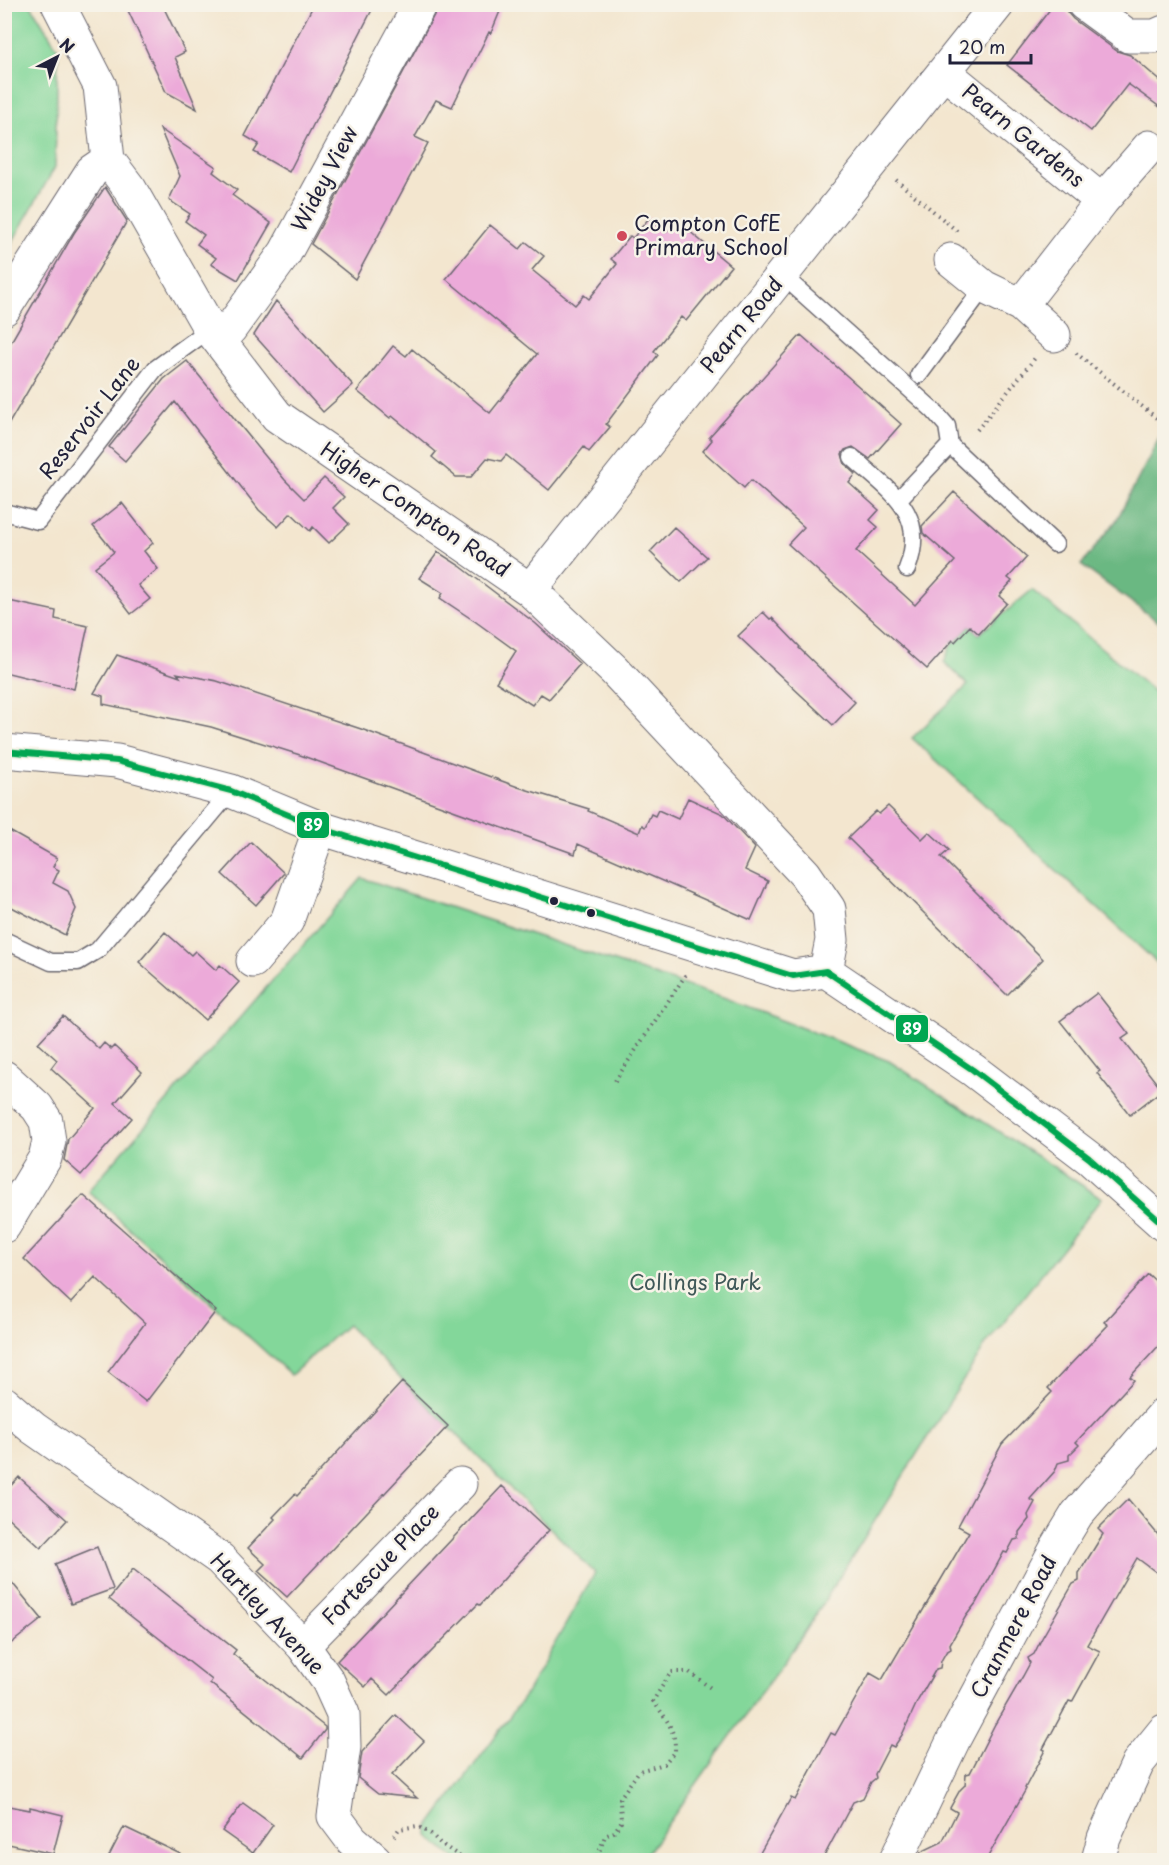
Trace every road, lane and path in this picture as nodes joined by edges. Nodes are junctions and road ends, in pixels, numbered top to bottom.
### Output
1 (58, 4) edge
2 (420, 4) edge
3 (998, 4) edge
4 (1084, 4) edge
5 (1164, 32) edge
6 (944, 72) junction
7 (1149, 147) dead end
8 (108, 160) junction
9 (873, 160) junction
10 (1102, 201) junction
11 (951, 260) joint
12 (782, 275) junction
13 (984, 287) junction
14 (1021, 305) junction
15 (4, 309) edge
16 (210, 329) junction
17 (1062, 341) joint
18 (919, 375) dead end
19 (1164, 424) edge
20 (950, 444) junction
21 (852, 457) dead end
22 (899, 499) junction
23 (4, 512) edge
24 (1055, 544) dead end
25 (907, 569) dead end
26 (530, 590) junction
27 (4, 751) edge
28 (231, 792) junction
29 (320, 828) junction
30 (8, 943) edge
31 (705, 948) junction
32 (253, 961) dead end
33 (826, 971) junction
34 (4, 1077) edge
35 (615, 1081) dead end
36 (1164, 1225) edge
37 (4, 1226) edge
38 (4, 1403) edge
39 (1164, 1414) edge
40 (460, 1484) dead end
41 (303, 1646) junction
42 (712, 1689) dead end
43 (1164, 1731) edge
44 (381, 1853) edge
45 (465, 1860) edge
46 (549, 1860) edge
47 (565, 1860) edge
48 (593, 1860) edge
49 (896, 1860) edge
50 (1098, 1860) edge

1 - 8 street
2 - 16 street, Widey View
3 - 6 street, Pearn Road
4 - 5 street
6 - 9 street, Pearn Road
6 - 10 street, Pearn Gardens
7 - 10 street, Pearn Gardens
8 - 15 street
8 - 16 street, Higher Compton Road
9 - 11 path
9 - 12 street, Pearn Road
10 - 14 street, Pearn Gardens
11 - 13 street
12 - 20 lane
12 - 26 street, Pearn Road
13 - 14 street
13 - 18 lane
14 - 17 street
16 - 23 lane, Reservoir Lane
16 - 26 street, Higher Compton Road
17 - 19 path
20 - 22 lane
20 - 24 lane
21 - 22 lane
22 - 25 lane
26 - 33 street, Higher Compton Road
27 - 28 street
28 - 29 street
28 - 30 lane
29 - 31 street
29 - 32 street
31 - 33 street
31 - 35 path
33 - 36 street
34 - 37 street
38 - 41 street, Hartley Avenue
39 - 49 street, Cranmere Road
40 - 41 street, Fortescue Place
41 - 44 street, Hartley Avenue
42 - 48 path
43 - 50 street
44 - 45 path
46 - 47 path

